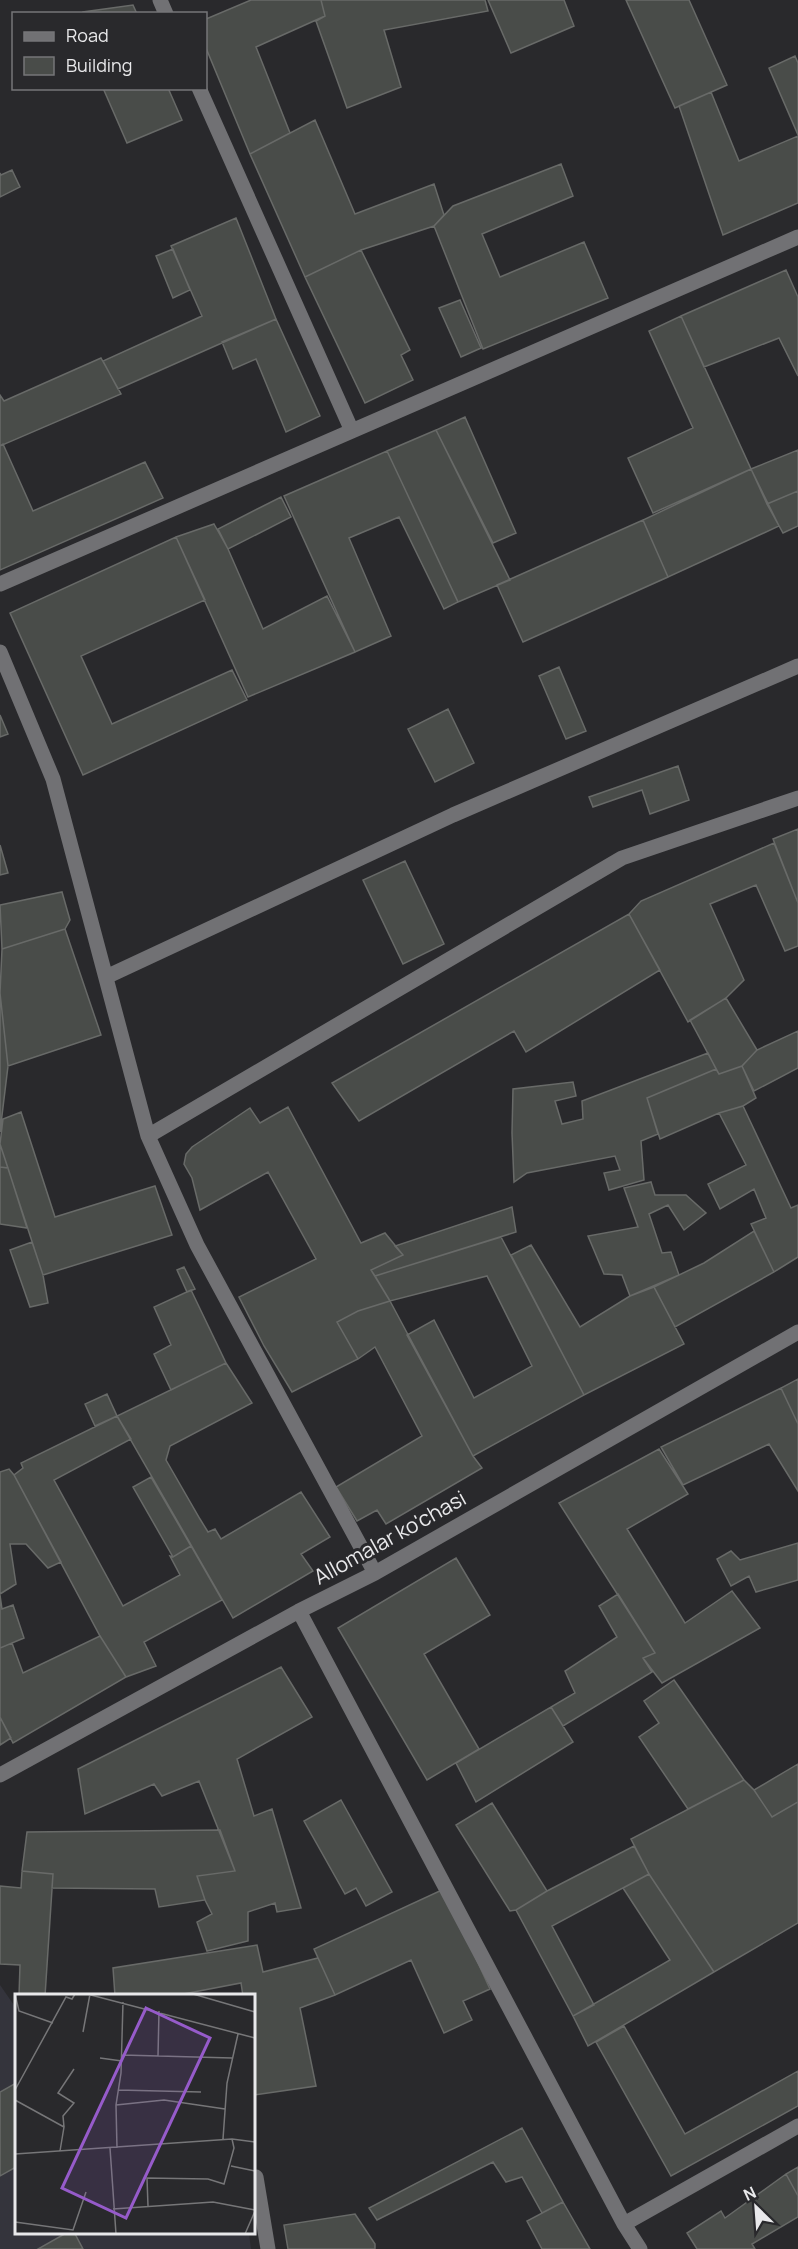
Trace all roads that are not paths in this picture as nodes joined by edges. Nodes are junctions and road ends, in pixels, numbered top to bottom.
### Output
1 (200, 90) edge
2 (798, 237) edge
3 (352, 431) junction
4 (0, 584) edge
5 (0, 654) edge
6 (798, 666) edge
7 (798, 798) edge
8 (106, 977) junction
9 (148, 1136) junction
10 (798, 1332) edge
11 (375, 1573) junction
12 (299, 1611) junction
13 (0, 1775) edge
14 (798, 2126) edge
15 (256, 2177) dead end
16 (624, 2224) junction
17 (268, 2249) edge
18 (640, 2249) edge

1 - 3 street
2 - 3 street
3 - 4 street
5 - 8 street
6 - 8 street
7 - 9 street
8 - 9 street
9 - 11 street
10 - 11 street, Allomalar ko'chasi
11 - 12 street, Allomalar ko'chasi
12 - 13 street, Allomalar ko'chasi
12 - 16 street
14 - 16 street
15 - 17 street
16 - 18 street

